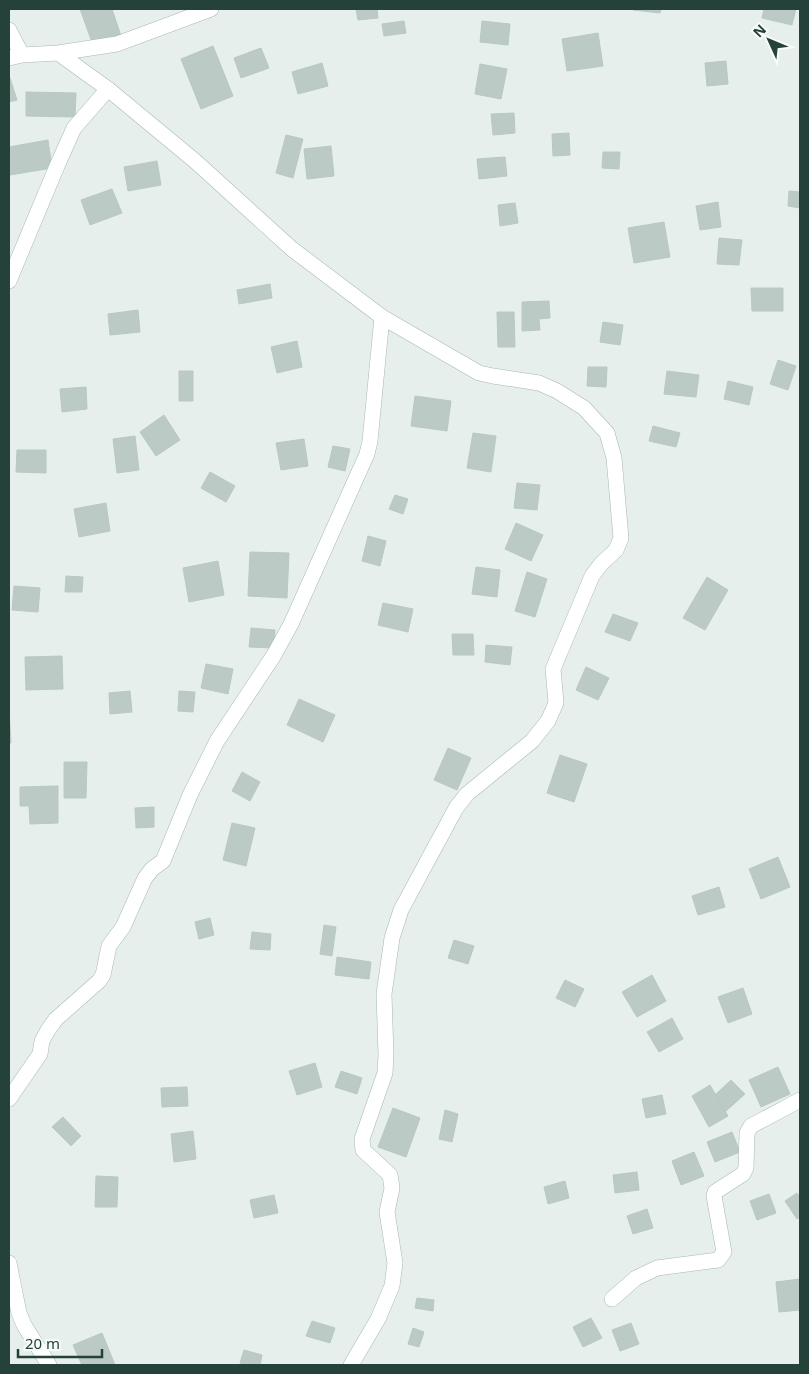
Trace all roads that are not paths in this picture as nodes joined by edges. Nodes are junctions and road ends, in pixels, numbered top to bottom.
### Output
1 (211, 9) edge
2 (9, 30) edge
3 (58, 53) junction
4 (16, 56) edge
5 (108, 89) junction
6 (9, 281) edge
7 (382, 317) junction
8 (9, 1099) edge
9 (800, 1100) edge
10 (9, 1263) edge
11 (612, 1299) dead end
12 (48, 1365) edge
13 (351, 1365) edge

1 - 3 street
2 - 4 street
3 - 4 street
3 - 5 street
5 - 6 street
5 - 7 street
7 - 8 street
7 - 13 street
9 - 11 street
10 - 12 street

